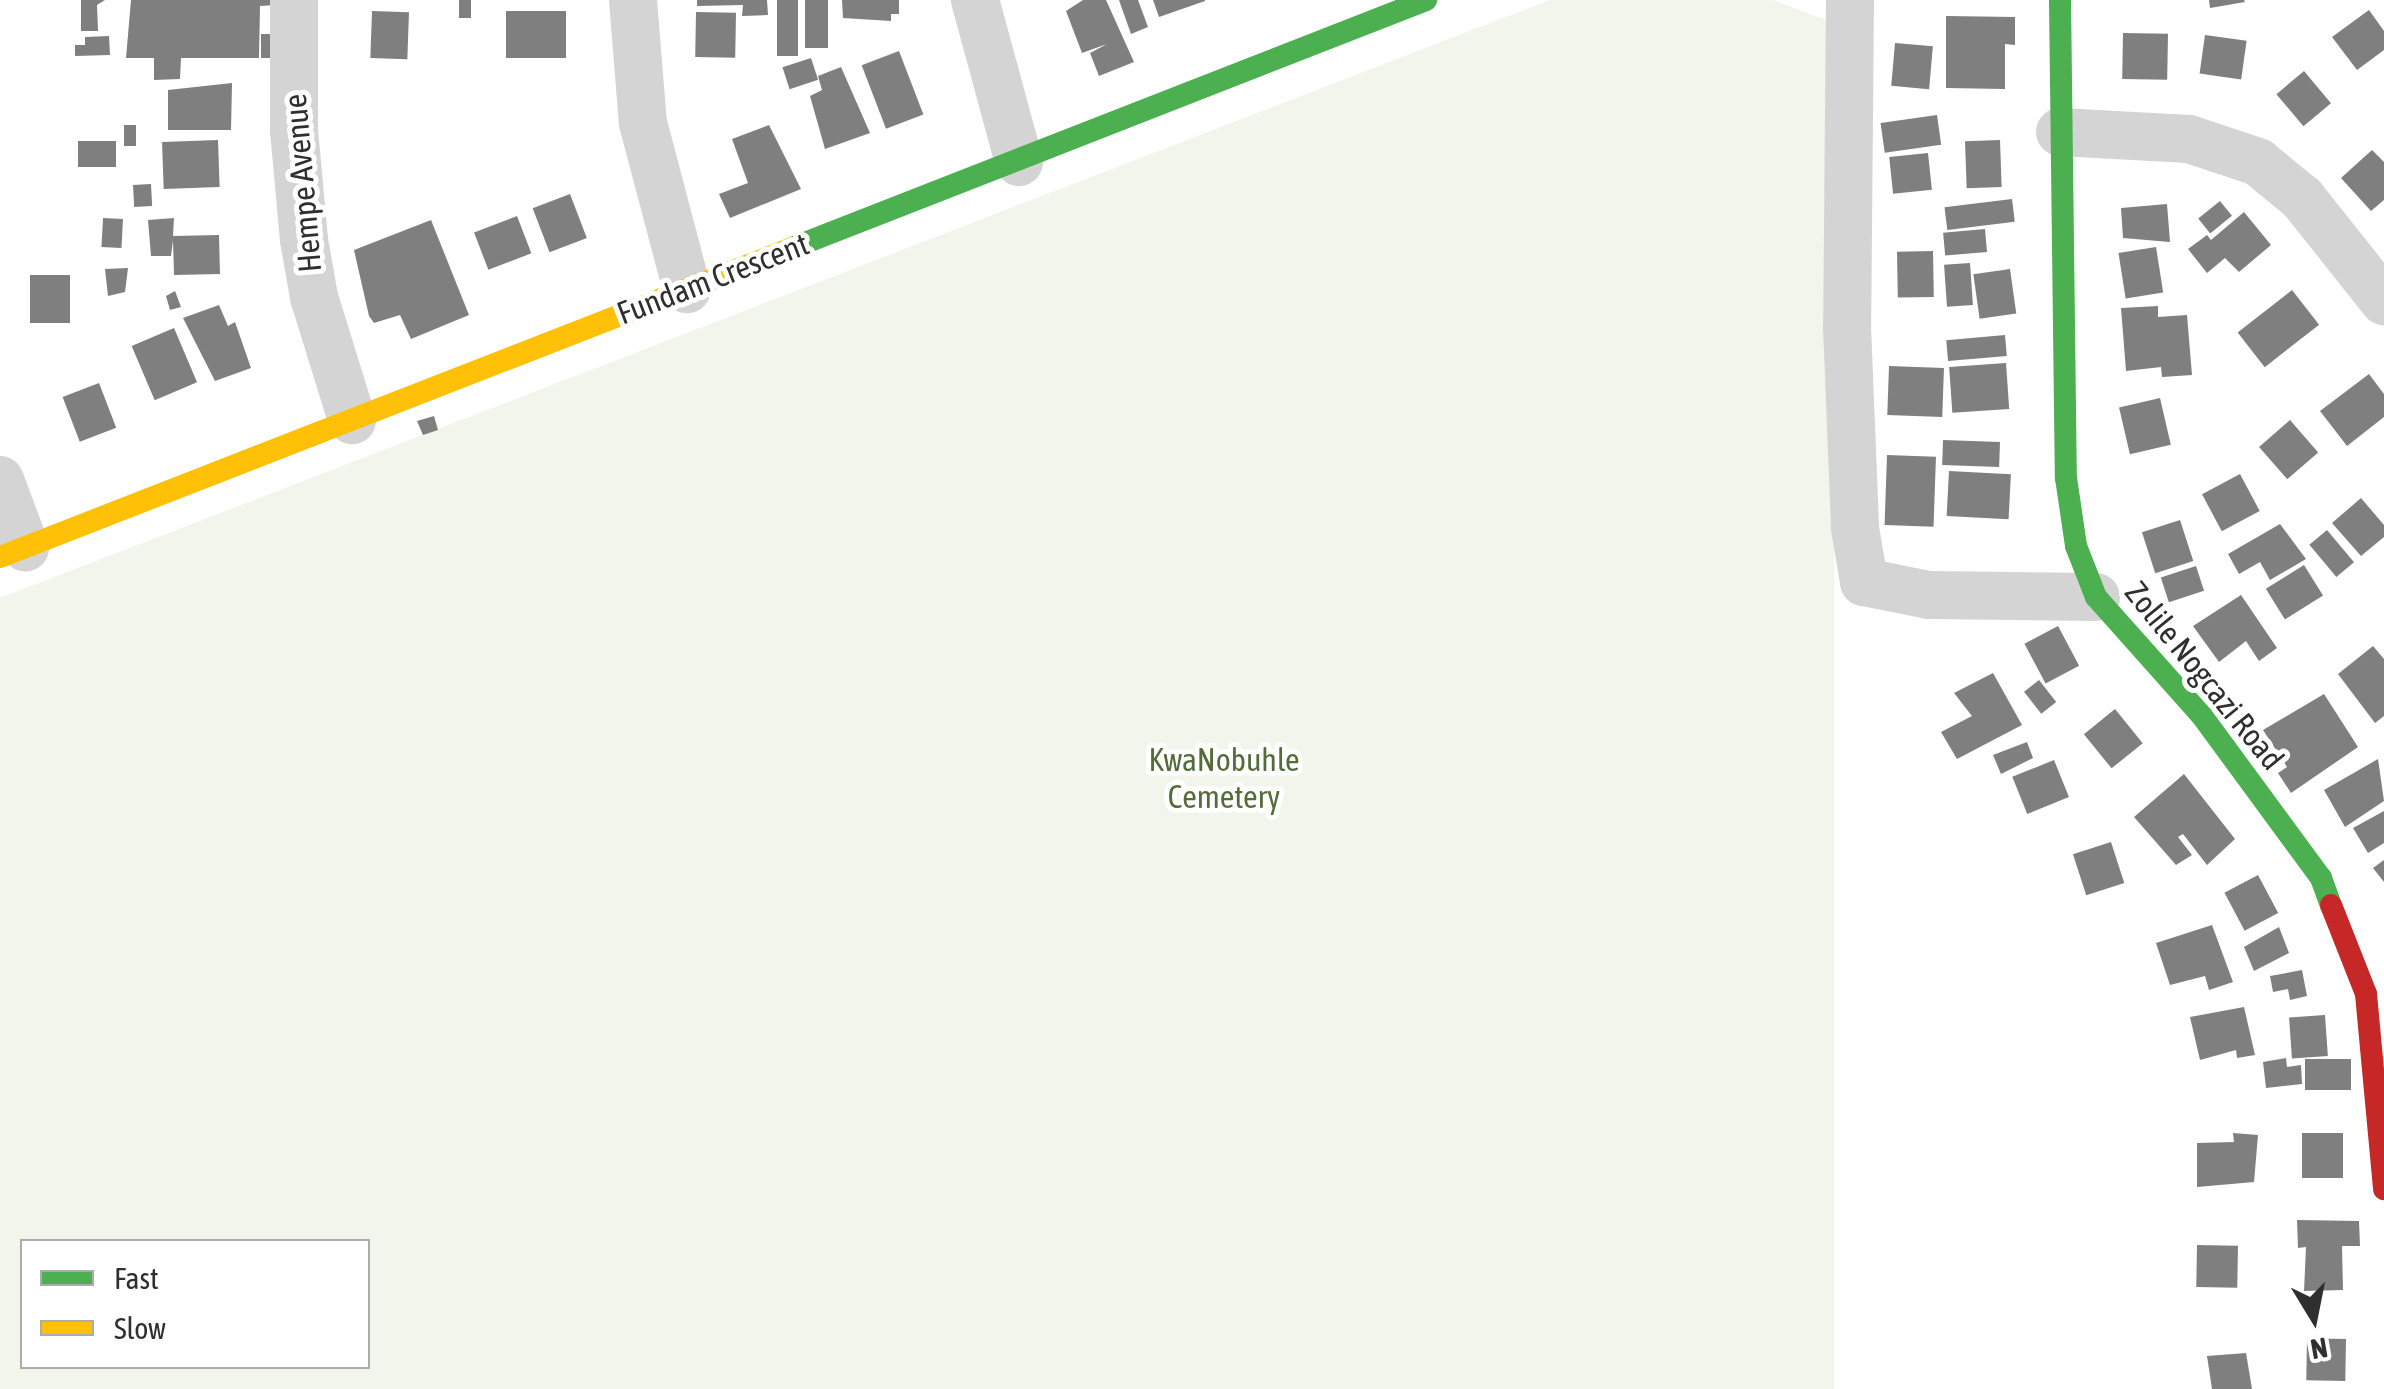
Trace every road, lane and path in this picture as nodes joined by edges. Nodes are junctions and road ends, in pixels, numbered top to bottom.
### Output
1 (294, 0) edge
2 (633, 0) edge
3 (975, 0) edge
4 (1426, 0) edge
5 (2060, 0) edge
6 (1841, 4) edge
7 (1354, 14) edge
8 (2060, 132) junction
9 (1020, 162) junction
10 (687, 288) junction
11 (2384, 301) edge
12 (352, 420) junction
13 (0, 480) edge
14 (13, 552) edge
15 (2096, 596) junction
16 (2375, 993) edge
17 (2384, 1189) edge

1 - 12 street, Hempe Avenue
2 - 10 street
3 - 9 street
4 - 7 street, Fundam Crescent
5 - 8 street, Zolile Nogcazi Road
6 - 15 street
7 - 9 street, Fundam Crescent
8 - 11 street
8 - 15 street, Zolile Nogcazi Road
9 - 10 street, Fundam Crescent
10 - 12 street, Fundam Crescent
12 - 14 street, Fundam Crescent
13 - 14 street
15 - 16 street, Zolile Nogcazi Road
16 - 17 street, Zolile Nogcazi Road

